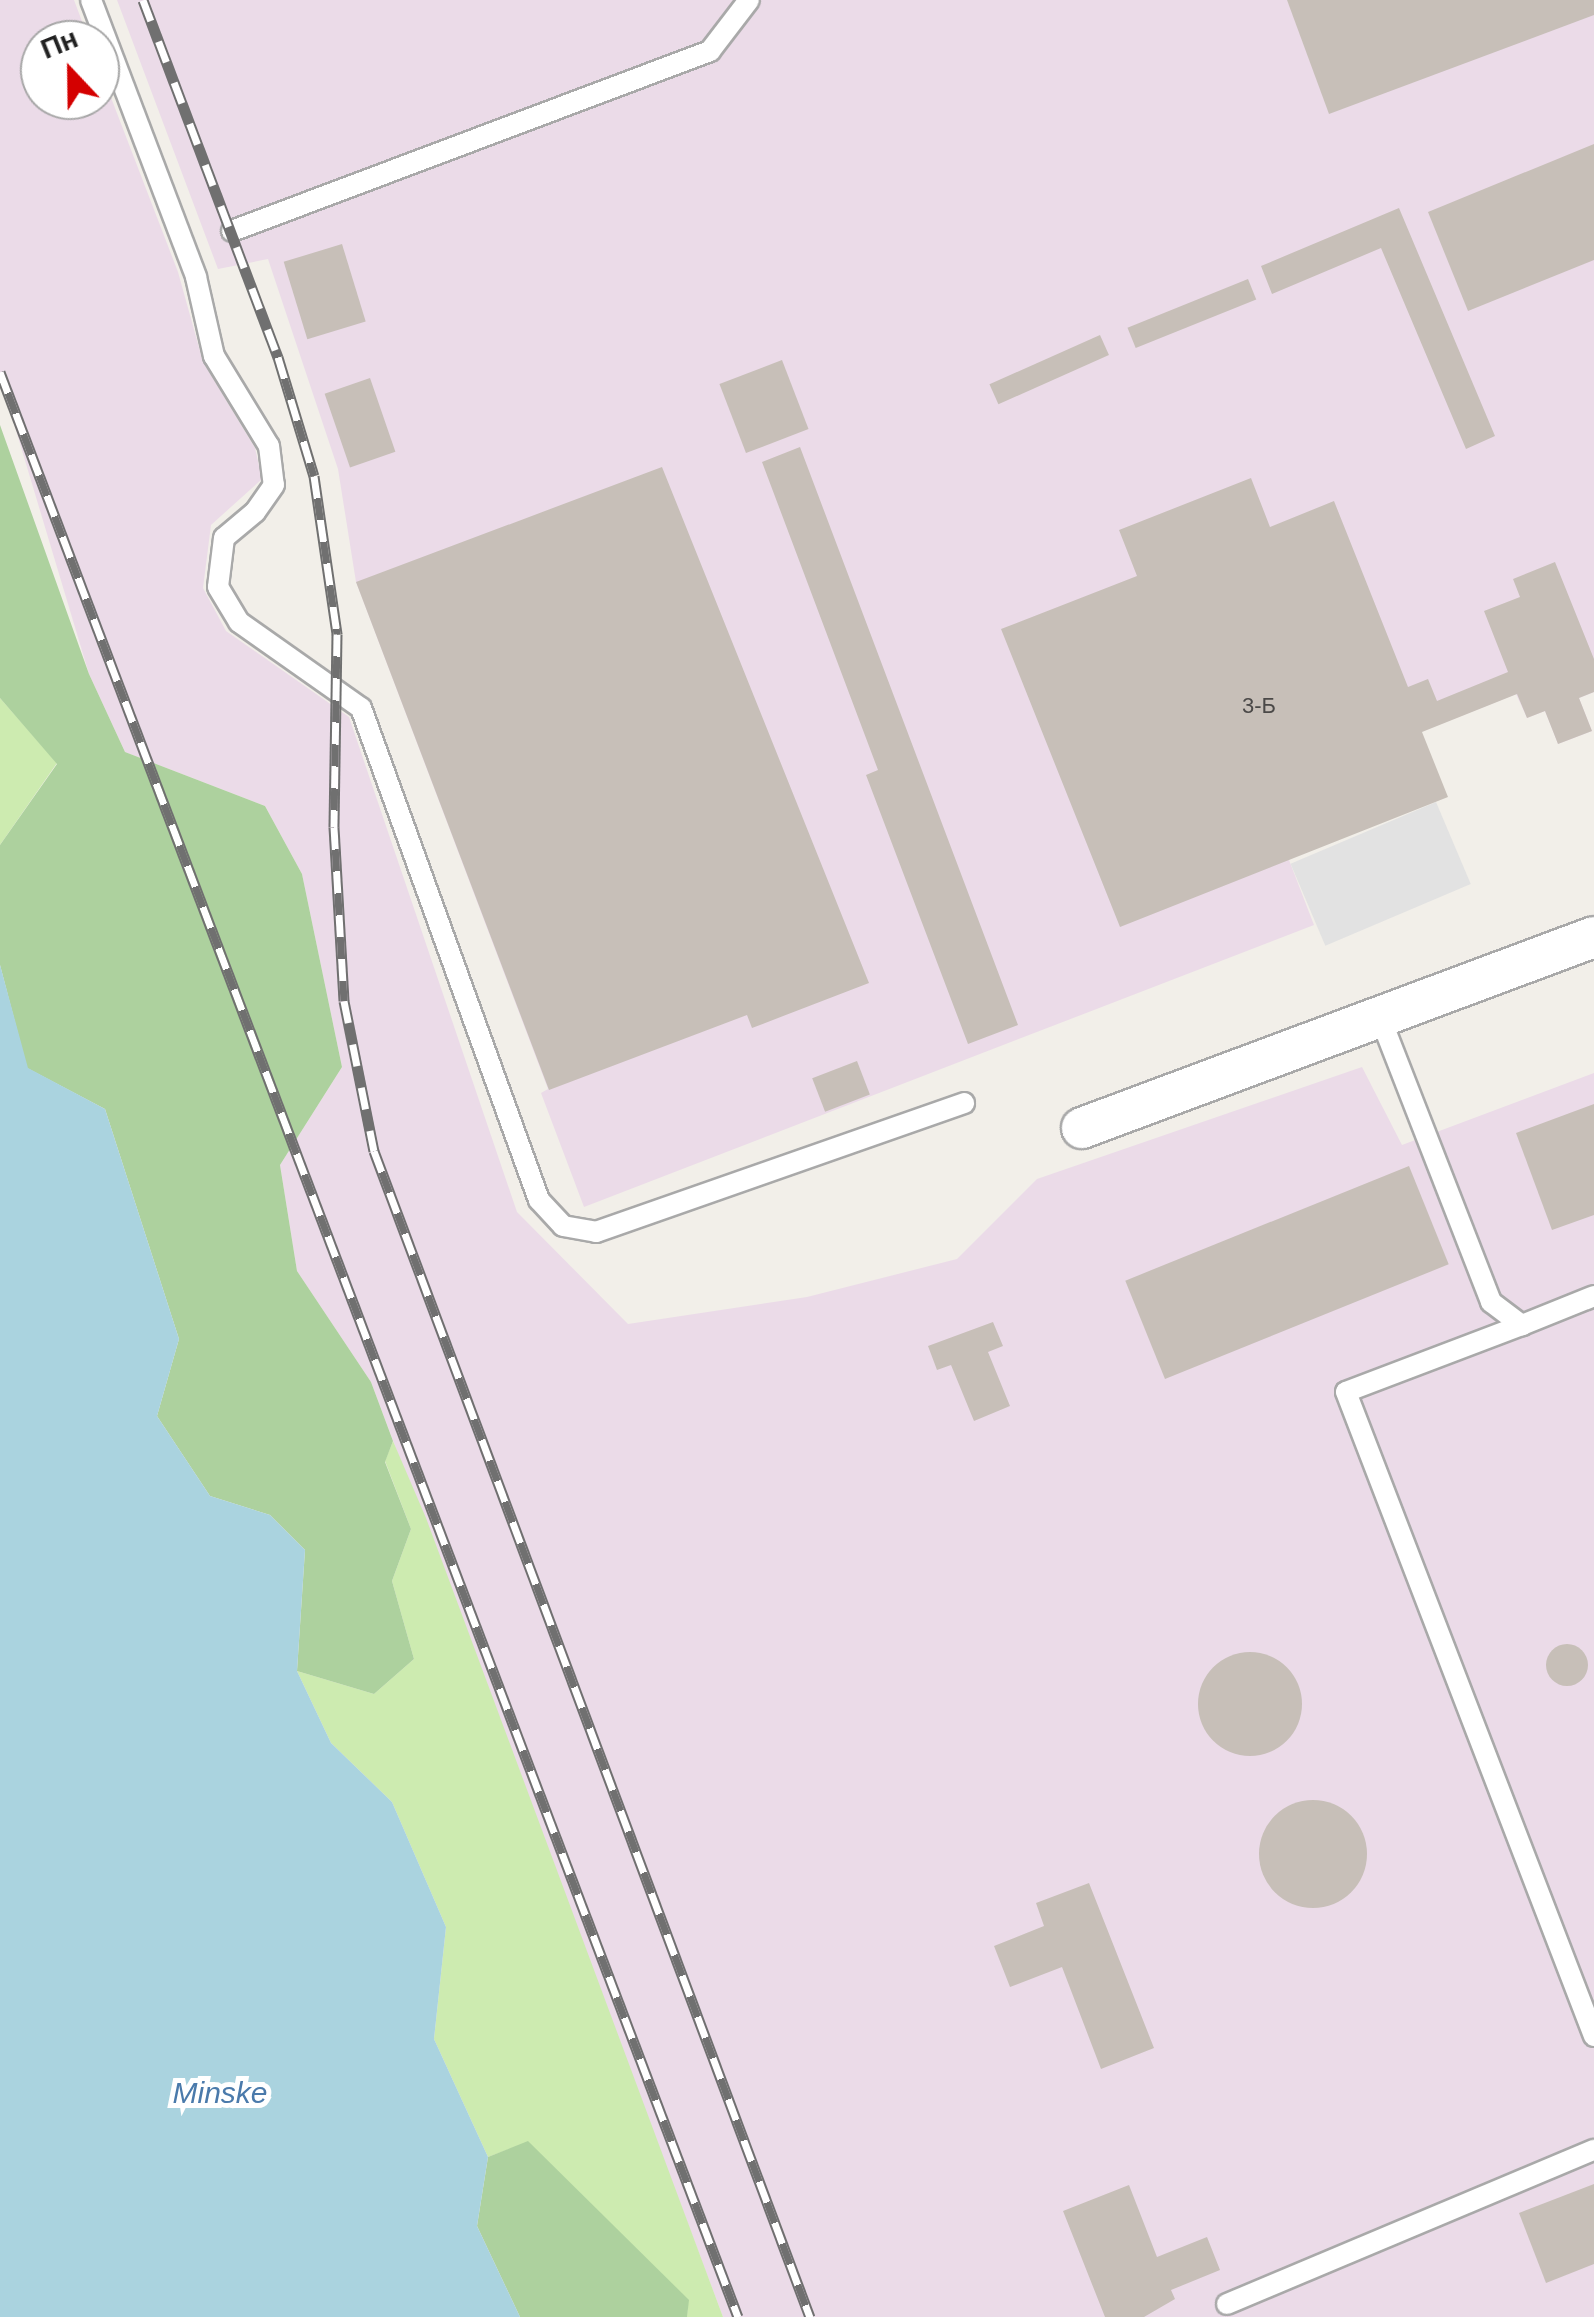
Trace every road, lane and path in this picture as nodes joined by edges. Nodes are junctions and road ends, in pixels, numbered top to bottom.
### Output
1 (91, 0) edge
2 (749, 0) edge
3 (232, 231) dead end
4 (1594, 937) edge
5 (1380, 1016) junction
6 (964, 1103) dead end
7 (1082, 1128) dead end
8 (1594, 1296) edge
9 (1522, 1325) junction
10 (1594, 2036) edge
11 (1594, 2150) edge
12 (1227, 2304) dead end

1 - 6 lane
2 - 3 lane
4 - 5 street
5 - 7 street
5 - 9 lane
8 - 9 lane
9 - 10 lane
11 - 12 lane

